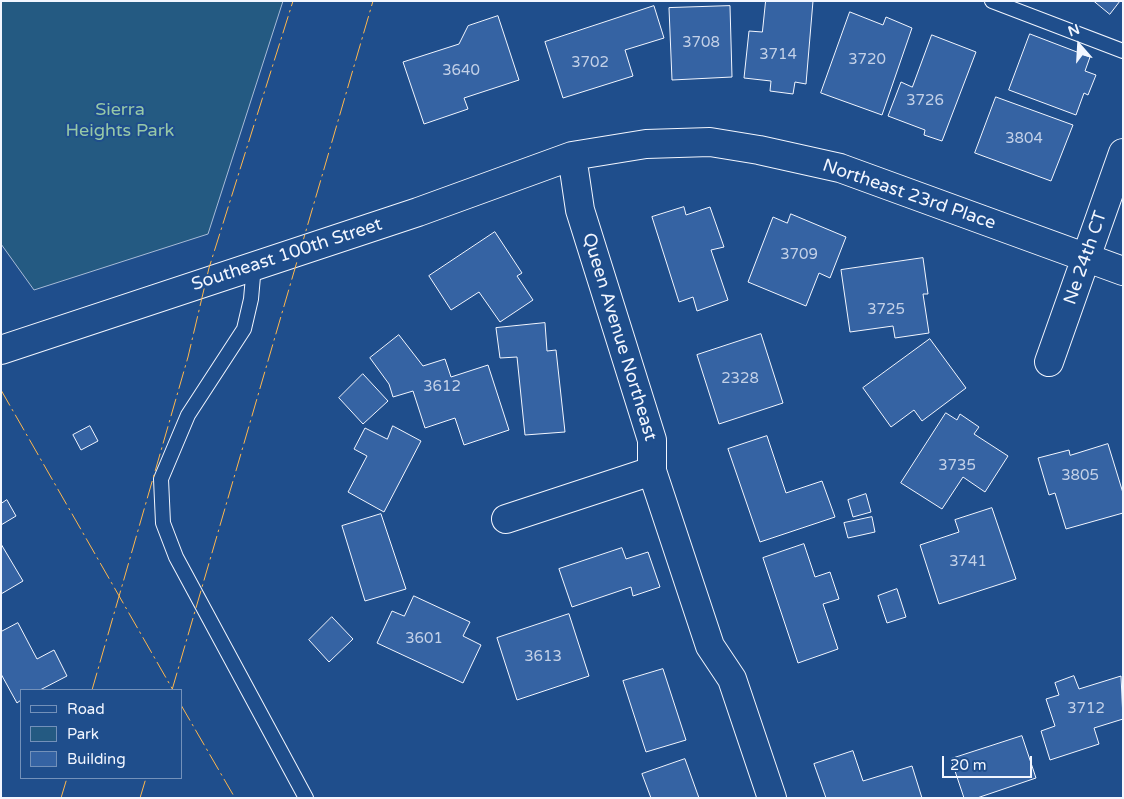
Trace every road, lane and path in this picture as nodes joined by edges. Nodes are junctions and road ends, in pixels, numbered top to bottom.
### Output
1 (992, 1) edge
2 (1123, 51) edge
3 (1123, 153) edge
4 (572, 156) junction
5 (1086, 257) junction
6 (254, 266) junction
7 (1123, 271) edge
8 (1, 350) edge
9 (1049, 362) dead end
10 (652, 471) junction
11 (506, 519) dead end
12 (306, 798) edge
13 (772, 798) edge

1 - 2 lane
3 - 5 street, Ne 24th CT
4 - 5 street, Northeast 23rd Place
4 - 6 street, Southeast 100th Street
4 - 10 street, Queen Avenue Northeast
5 - 7 street, Northeast 23rd Place
5 - 9 street, Ne 24th CT
6 - 8 street, Southeast 100th Street
6 - 12 lane
10 - 11 street
10 - 13 street, Queen Avenue Northeast

